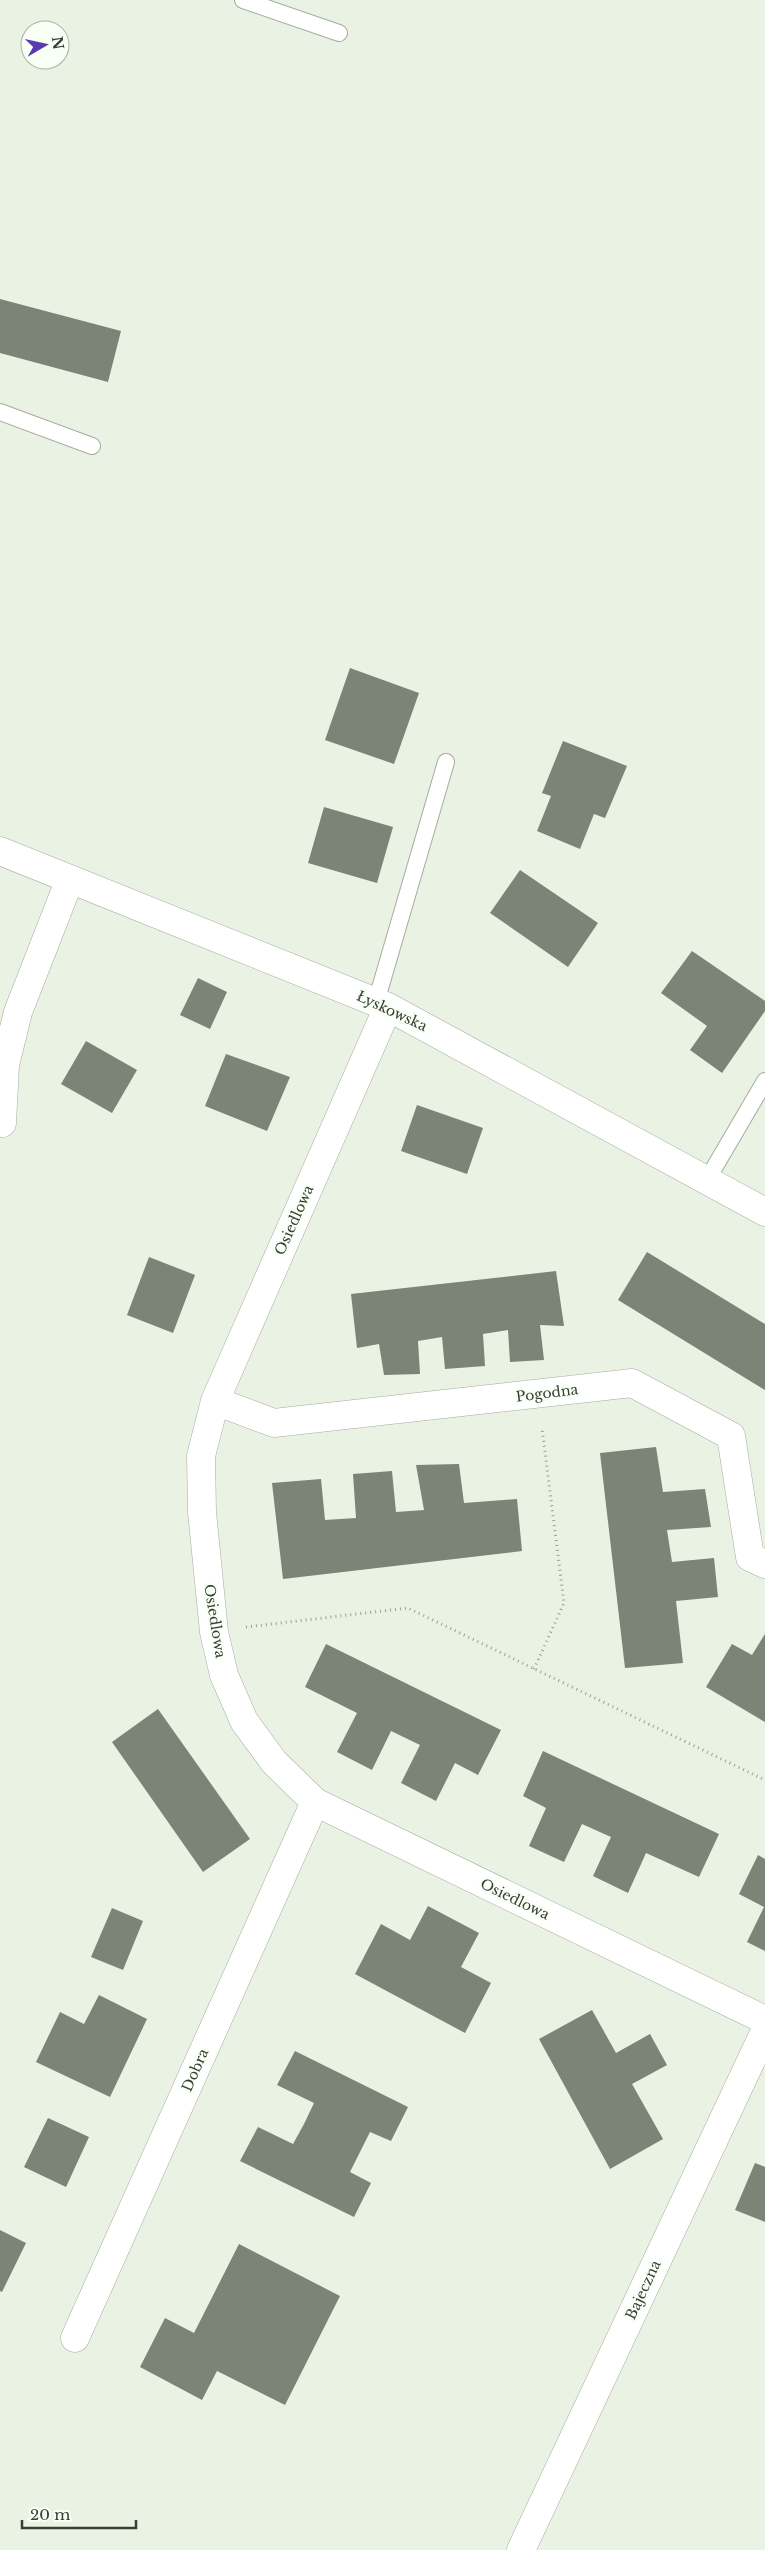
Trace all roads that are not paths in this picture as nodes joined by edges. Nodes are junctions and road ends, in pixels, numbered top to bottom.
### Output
1 (243, 0) edge
2 (339, 33) dead end
3 (0, 412) edge
4 (92, 446) dead end
5 (446, 762) dead end
6 (0, 851) edge
7 (70, 879) junction
8 (382, 1004) junction
9 (765, 1081) edge
10 (2, 1122) dead end
11 (707, 1180) junction
12 (765, 1212) edge
13 (215, 1401) junction
14 (765, 1564) edge
15 (315, 1802) junction
16 (765, 2020) edge
17 (765, 2031) edge
18 (75, 2338) dead end
19 (521, 2550) edge

1 - 2 lane
3 - 4 lane
5 - 8 lane
6 - 7 street, Łyskowska
7 - 8 street, Łyskowska
7 - 10 street
8 - 11 street, Łyskowska
8 - 13 street, Osiedlowa
9 - 11 lane
11 - 12 street, Łyskowska
13 - 14 street, Pogodna
13 - 15 street, Osiedlowa
15 - 16 street, Osiedlowa
15 - 18 street, Dobra
17 - 19 street, Bajeczna

